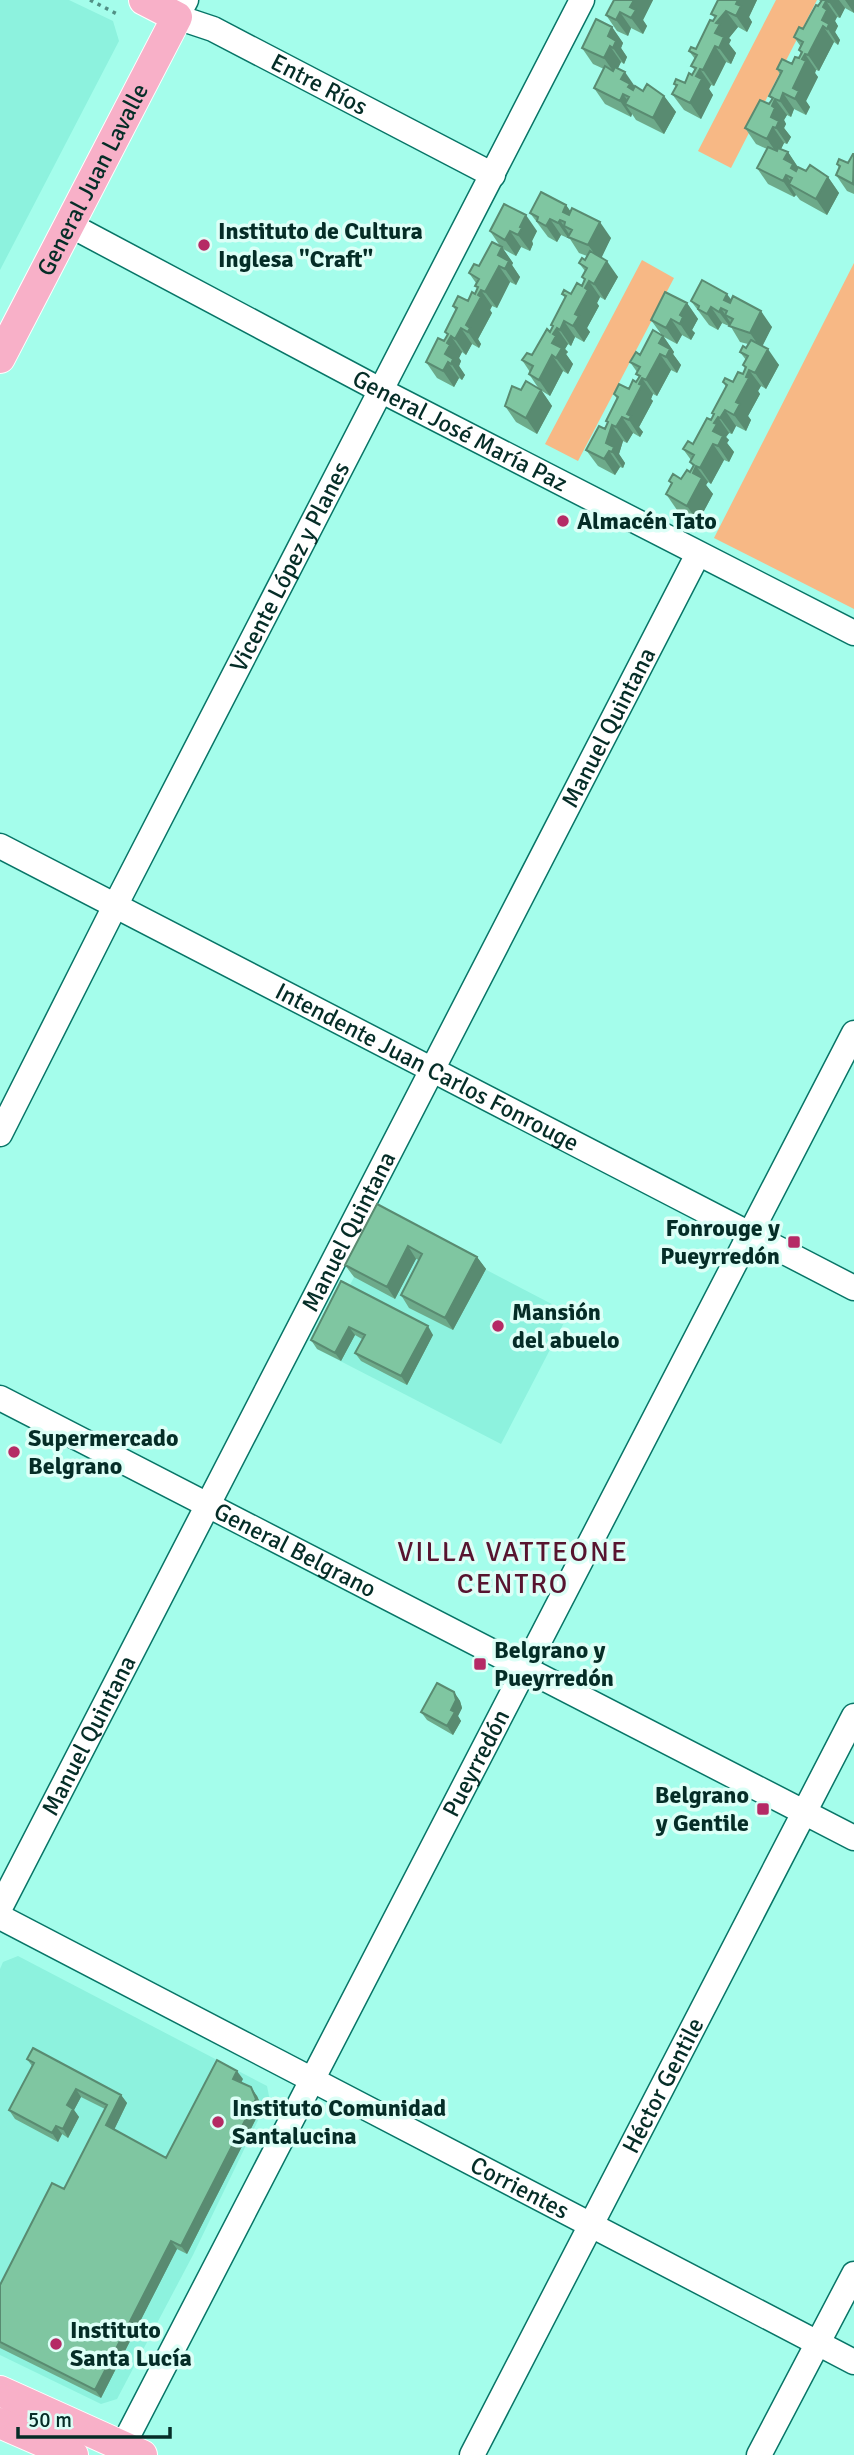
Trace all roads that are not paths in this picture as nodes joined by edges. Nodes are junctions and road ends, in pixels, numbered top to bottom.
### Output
1 (582, 0) edge
2 (131, 7) edge
3 (182, 8) edge
4 (493, 175) junction
5 (70, 225) junction
6 (0, 358) edge
7 (382, 390) junction
8 (698, 554) junction
9 (854, 633) edge
10 (0, 846) edge
11 (115, 906) junction
12 (854, 1033) edge
13 (432, 1071) junction
14 (0, 1134) edge
15 (750, 1235) junction
16 (854, 1288) edge
17 (0, 1398) edge
18 (208, 1504) junction
19 (525, 1668) junction
20 (854, 1716) edge
21 (805, 1813) junction
22 (854, 1838) edge
23 (0, 1908) edge
24 (0, 1917) edge
25 (312, 2080) junction
26 (592, 2225) junction
27 (854, 2274) edge
28 (818, 2343) junction
29 (854, 2362) edge
30 (0, 2391) edge
31 (0, 2423) edge
32 (128, 2452) edge
33 (73, 2455) edge
34 (472, 2455) edge
35 (759, 2455) edge

1 - 4 street, Vicente López y Planes
2 - 3 main road, Entre Ríos
3 - 4 street, Entre Ríos
3 - 5 main road, General Juan Lavalle
4 - 7 street, Vicente López y Planes
5 - 6 main road, General Juan Lavalle
5 - 7 street, General José María Paz
7 - 8 street, General José María Paz
7 - 11 street, Vicente López y Planes
8 - 9 street, General José María Paz
8 - 13 street, Manuel Quintana
10 - 11 street, Intendente Juan Carlos Fonrouge
11 - 13 street, Intendente Juan Carlos Fonrouge
11 - 14 street, Vicente López y Planes
12 - 15 street, Pueyrredón
13 - 15 street, Intendente Juan Carlos Fonrouge
13 - 18 street, Manuel Quintana
15 - 16 street, Intendente Juan Carlos Fonrouge
15 - 19 street, Pueyrredón
17 - 18 street, General Belgrano
18 - 19 street, General Belgrano
18 - 23 street, Manuel Quintana
19 - 21 street, General Belgrano
19 - 25 street, Pueyrredón
20 - 21 street, Héctor Gentile
21 - 22 street, General Belgrano
21 - 26 street, Héctor Gentile
24 - 25 street, Corrientes
25 - 26 street, Corrientes
25 - 32 street, Pueyrredón
26 - 28 street, Corrientes
26 - 34 street, Héctor Gentile
27 - 28 street
28 - 29 street, Corrientes
28 - 35 street
30 - 32 main road
31 - 33 main road

